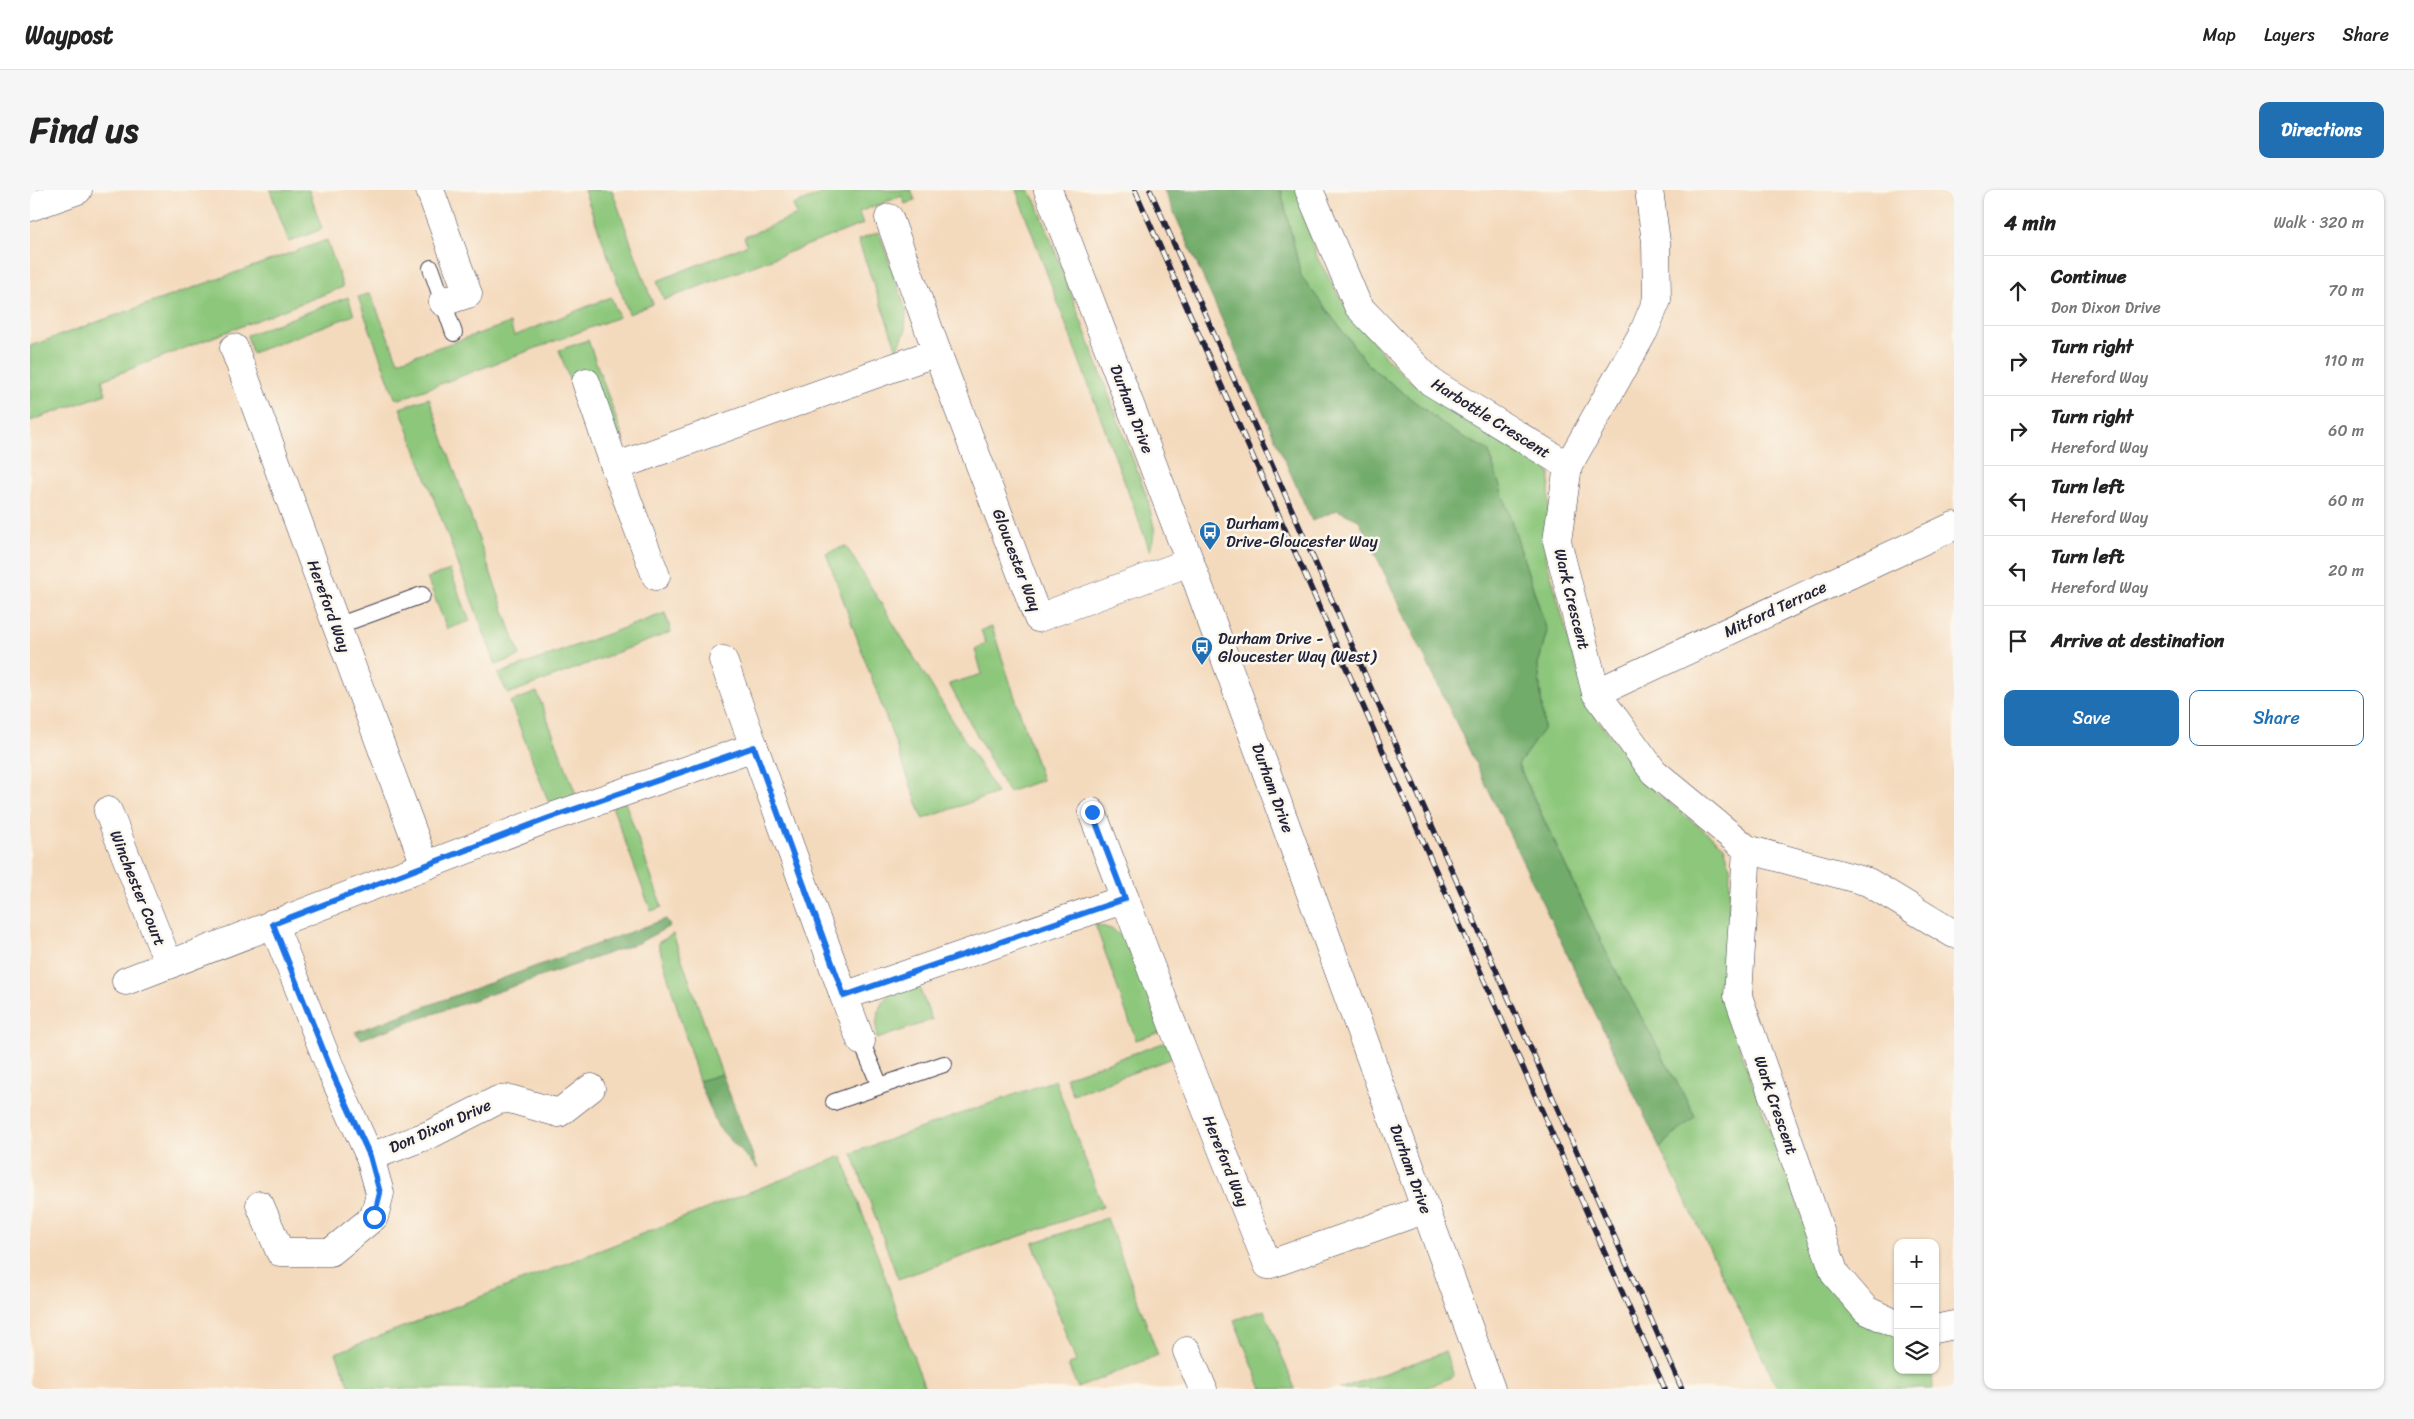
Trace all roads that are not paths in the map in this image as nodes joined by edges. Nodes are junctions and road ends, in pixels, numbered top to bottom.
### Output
1 (78, 190) edge
2 (430, 190) edge
3 (1048, 190) edge
4 (1309, 190) edge
5 (1649, 190) edge
6 (30, 207) edge
7 (889, 218) dead end
8 (431, 268) dead end
9 (443, 302) junction
10 (454, 333) dead end
11 (234, 348) dead end
12 (937, 352) junction
13 (586, 382) dead end
14 (1568, 466) junction
15 (616, 467) junction
16 (1954, 526) edge
17 (1190, 562) junction
18 (656, 576) dead end
19 (422, 595) dead end
20 (337, 626) junction
21 (723, 660) dead end
22 (1596, 693) junction
23 (754, 747) junction
24 (108, 811) dead end
25 (1092, 812) dead end
26 (1746, 849) junction
27 (425, 865) junction
28 (1125, 899) junction
29 (273, 924) junction
30 (1954, 934) edge
31 (169, 965) junction
32 (126, 982) dead end
33 (844, 996) junction
34 (861, 1041) joint
35 (944, 1064) dead end
36 (880, 1086) junction
37 (591, 1088) dead end
38 (834, 1102) dead end
39 (370, 1156) junction
40 (260, 1205) dead end
41 (1426, 1209) junction
42 (1894, 1323) edge
43 (1954, 1325) edge
44 (1939, 1328) edge
45 (1187, 1351) dead end
46 (1203, 1389) edge
47 (1491, 1389) edge

1 - 6 street
2 - 9 street
3 - 17 street, Durham Drive
4 - 14 street, Harbottle Crescent
5 - 14 street, Wark Crescent
7 - 12 street, Gloucester Way
8 - 9 lane
9 - 10 lane
11 - 20 street, Hereford Way
12 - 15 street
12 - 17 street, Gloucester Way
13 - 15 street
14 - 22 street, Wark Crescent
15 - 18 street
16 - 22 street, Mitford Terrace
17 - 41 street, Durham Drive
19 - 20 lane
20 - 27 street, Hereford Way
21 - 23 street
22 - 26 street, Wark Crescent
23 - 27 street
23 - 33 street
24 - 31 street, Winchester Court
25 - 28 street, Hereford Way
26 - 30 street, Wark Crescent
26 - 42 street, Wark Crescent
27 - 29 street
28 - 33 street
28 - 41 street, Hereford Way
29 - 31 street, Winchester Court
29 - 39 street, Don Dixon Drive
31 - 32 street, Winchester Court
33 - 34 street
34 - 36 lane
35 - 36 lane
36 - 38 lane
37 - 39 street, Don Dixon Drive
39 - 40 street, Don Dixon Drive
41 - 47 street, Durham Drive
43 - 44 street
45 - 46 street

